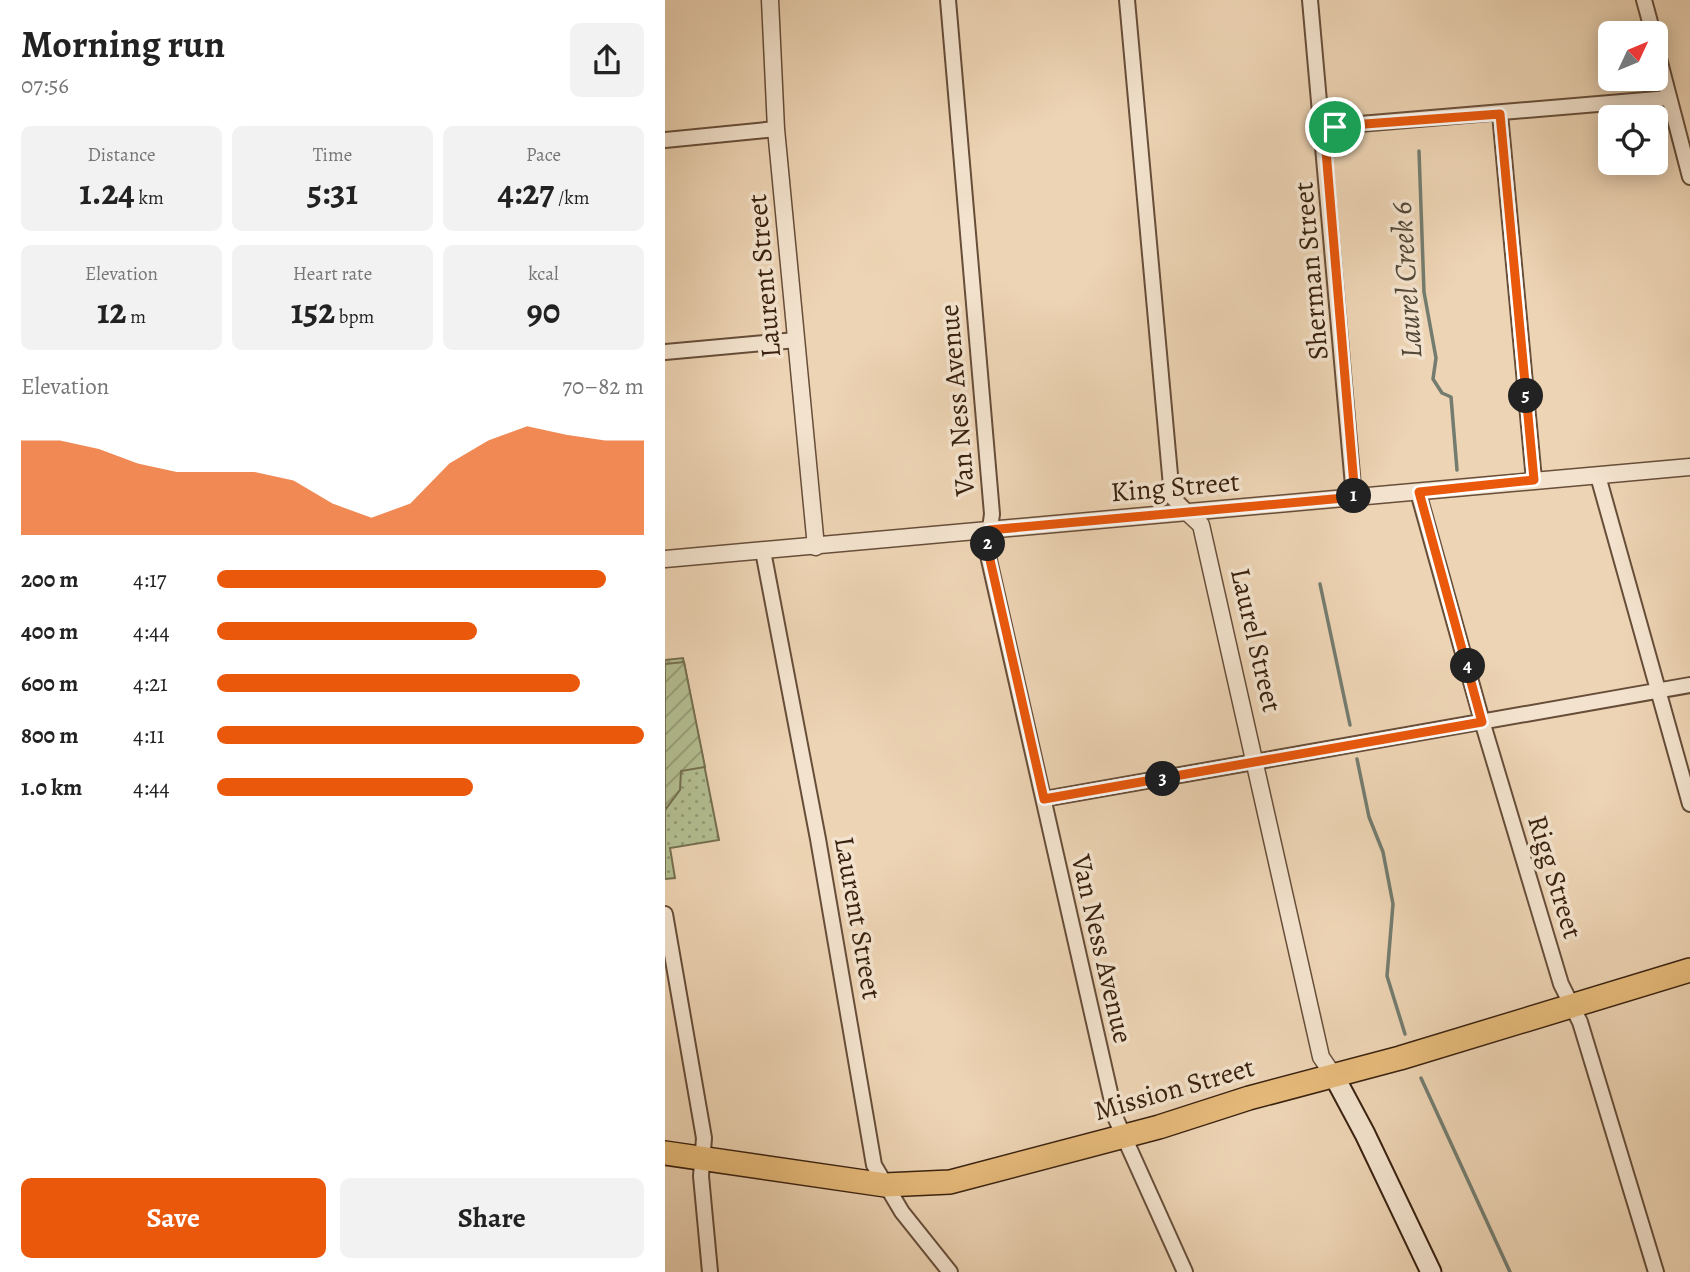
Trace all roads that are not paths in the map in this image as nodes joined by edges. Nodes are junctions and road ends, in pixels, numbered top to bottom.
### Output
1 (770, 0) edge
2 (948, 0) edge
3 (1127, 0) edge
4 (1310, 0) edge
5 (1644, 0) edge
6 (1650, 21) edge
7 (1667, 91) edge
8 (1669, 98) junction
9 (1500, 114) junction
10 (1324, 127) junction
11 (776, 129) junction
12 (665, 140) edge
13 (1690, 177) edge
14 (796, 340) junction
15 (665, 352) edge
16 (1690, 467) edge
17 (1598, 476) junction
18 (1534, 480) junction
19 (1419, 492) junction
20 (1355, 497) junction
21 (1188, 513) junction
22 (989, 530) junction
23 (816, 547) junction
24 (763, 551) junction
25 (665, 559) edge
26 (1690, 685) edge
27 (1657, 691) junction
28 (1482, 722) junction
29 (1255, 761) junction
30 (1044, 799) junction
31 (1690, 804) edge
32 (665, 914) edge
33 (1690, 970) edge
34 (1572, 1005) junction
35 (1334, 1076) junction
36 (1126, 1136) junction
37 (665, 1153) edge
38 (702, 1158) junction
39 (885, 1185) junction
40 (710, 1272) edge
41 (950, 1272) edge
42 (1185, 1272) edge
43 (1431, 1272) edge
44 (1656, 1272) edge

1 - 11 street, Laurent Street
2 - 22 street, Van Ness Avenue
3 - 21 street, Laurel Street
4 - 10 street, Sherman Street
5 - 6 street
7 - 8 street
8 - 9 street
8 - 13 street
9 - 10 street
9 - 18 street
10 - 20 street, Sherman Street
11 - 12 street
11 - 14 street, Laurent Street
14 - 15 street
14 - 23 street, Laurent Street
16 - 17 street, King Street
17 - 18 street, King Street
17 - 27 street
18 - 19 street, King Street
19 - 20 street, King Street
19 - 28 street, Rigg Street
20 - 21 street, King Street
21 - 22 street, King Street
21 - 29 street, Laurel Street
22 - 23 street, King Street
22 - 30 street, Van Ness Avenue
23 - 24 street, King Street
24 - 25 street, King Street
24 - 39 street, Laurent Street
26 - 27 street
27 - 28 street
27 - 31 street
28 - 29 street
28 - 34 street, Rigg Street
29 - 30 street
29 - 35 street, Laurel Street
30 - 36 street, Van Ness Avenue
32 - 38 street
33 - 34 highway, Mission Street
34 - 35 highway, Mission Street
34 - 44 street, Rigg Street
35 - 36 highway, Mission Street
35 - 43 main road, Laurel Street
36 - 39 highway, Mission Street
36 - 42 street, Van Ness Avenue
37 - 38 highway, Mission Street
38 - 39 highway, Mission Street
38 - 40 street
39 - 41 street, Laurent Street

